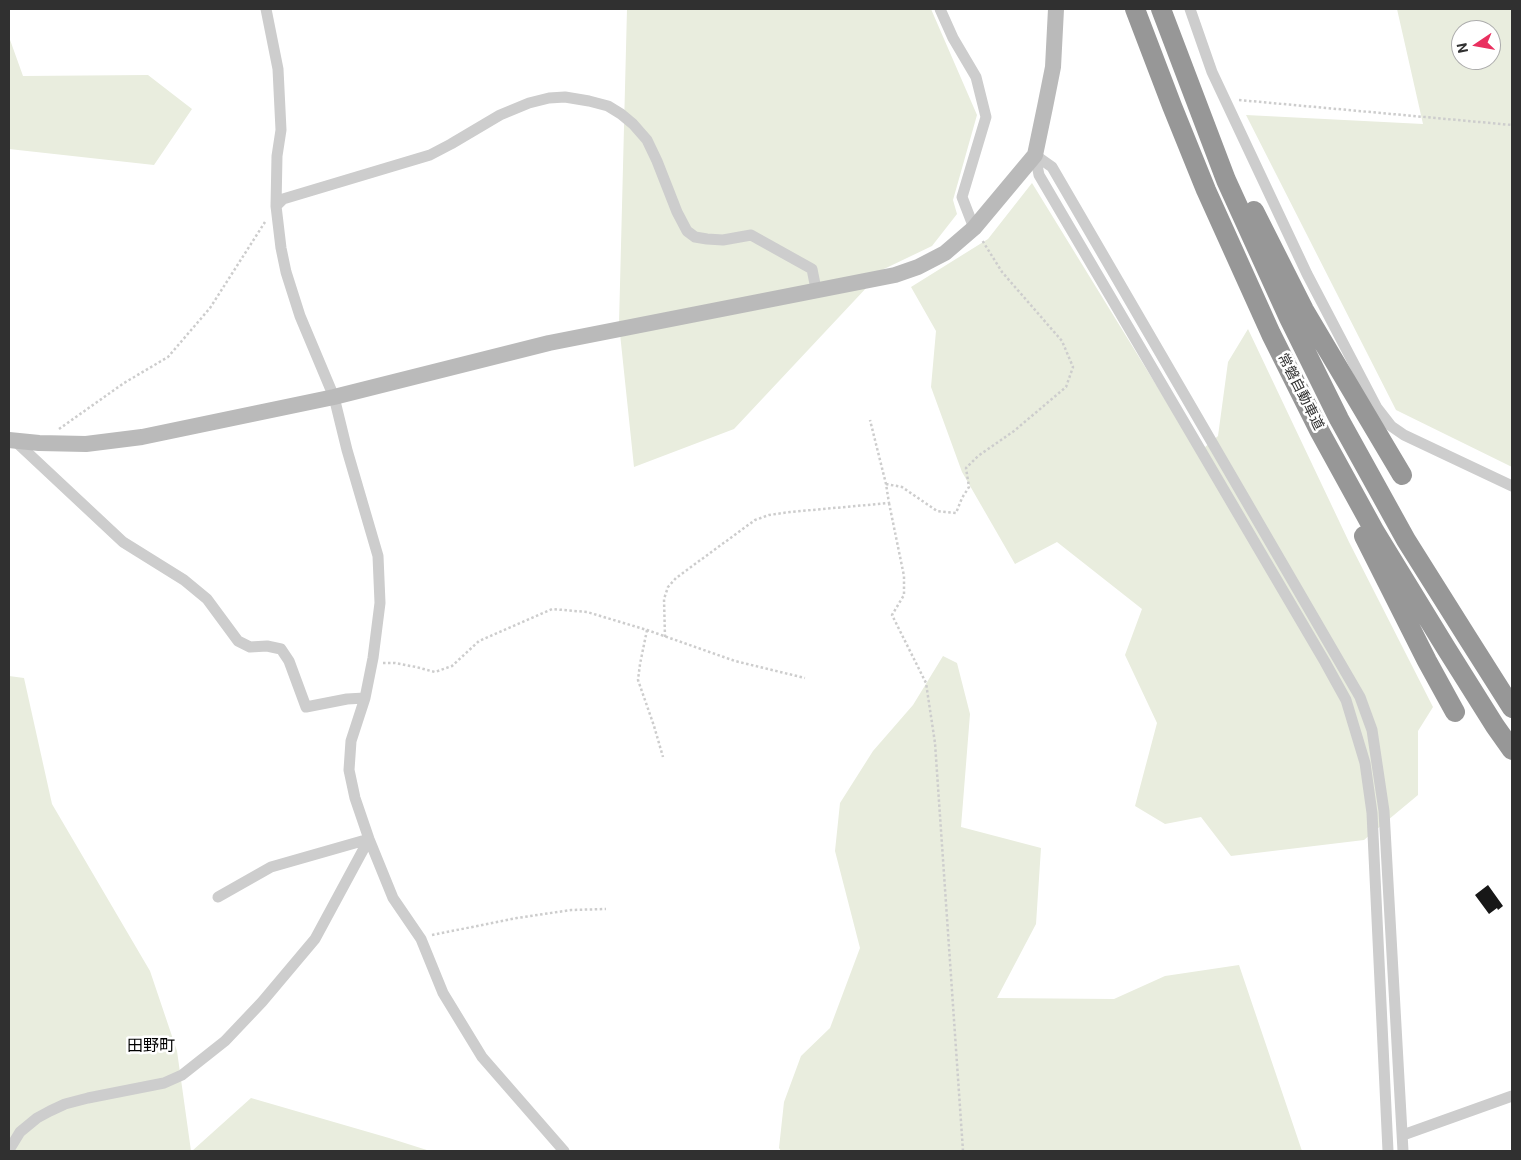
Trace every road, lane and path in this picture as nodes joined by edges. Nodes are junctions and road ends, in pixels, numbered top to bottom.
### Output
1 (266, 9) edge
2 (940, 9) edge
3 (1056, 9) edge
4 (1135, 9) edge
5 (1161, 9) edge
6 (1190, 9) edge
7 (1194, 97) junction
8 (1225, 99) junction
9 (1512, 125) edge
10 (1034, 155) junction
11 (276, 206) junction
12 (974, 228) junction
13 (816, 289) junction
14 (334, 397) junction
15 (870, 420) dead end
16 (1320, 432) junction
17 (11, 440) edge
18 (39, 443) junction
19 (1402, 475) dead end
20 (886, 484) junction
21 (1512, 486) edge
22 (889, 503) junction
23 (647, 630) junction
24 (665, 637) junction
25 (372, 663) junction
26 (805, 678) dead end
27 (364, 698) junction
28 (1512, 708) edge
29 (1455, 712) dead end
30 (1512, 750) edge
31 (663, 757) dead end
32 (369, 839) junction
33 (218, 897) dead end
34 (606, 909) dead end
35 (421, 939) junction
36 (1512, 1096) edge
37 (1403, 1136) junction
38 (9, 1150) edge
39 (564, 1151) edge
40 (963, 1151) edge
41 (1388, 1151) edge
42 (1403, 1151) edge

1 - 11 street
2 - 12 street
3 - 10 street
4 - 16 highway, 常磐自動車道
5 - 7 highway, 常磐自動車道
6 - 8 street
7 - 19 highway
7 - 28 highway, 常磐自動車道
8 - 9 path
8 - 21 street
10 - 12 street
10 - 37 street
10 - 41 street
11 - 13 street
11 - 14 street
11 - 18 path
12 - 13 street
12 - 20 path
13 - 14 street
14 - 18 street
14 - 25 street
15 - 20 path
16 - 29 highway
16 - 30 highway, 常磐自動車道
17 - 18 street
17 - 27 street
20 - 22 path
22 - 24 path
22 - 40 path
23 - 24 path
23 - 25 path
23 - 31 path
24 - 26 path
25 - 27 street
27 - 32 street
32 - 33 street
32 - 35 street
32 - 38 street
34 - 35 path
35 - 39 street
36 - 37 street
37 - 42 street

